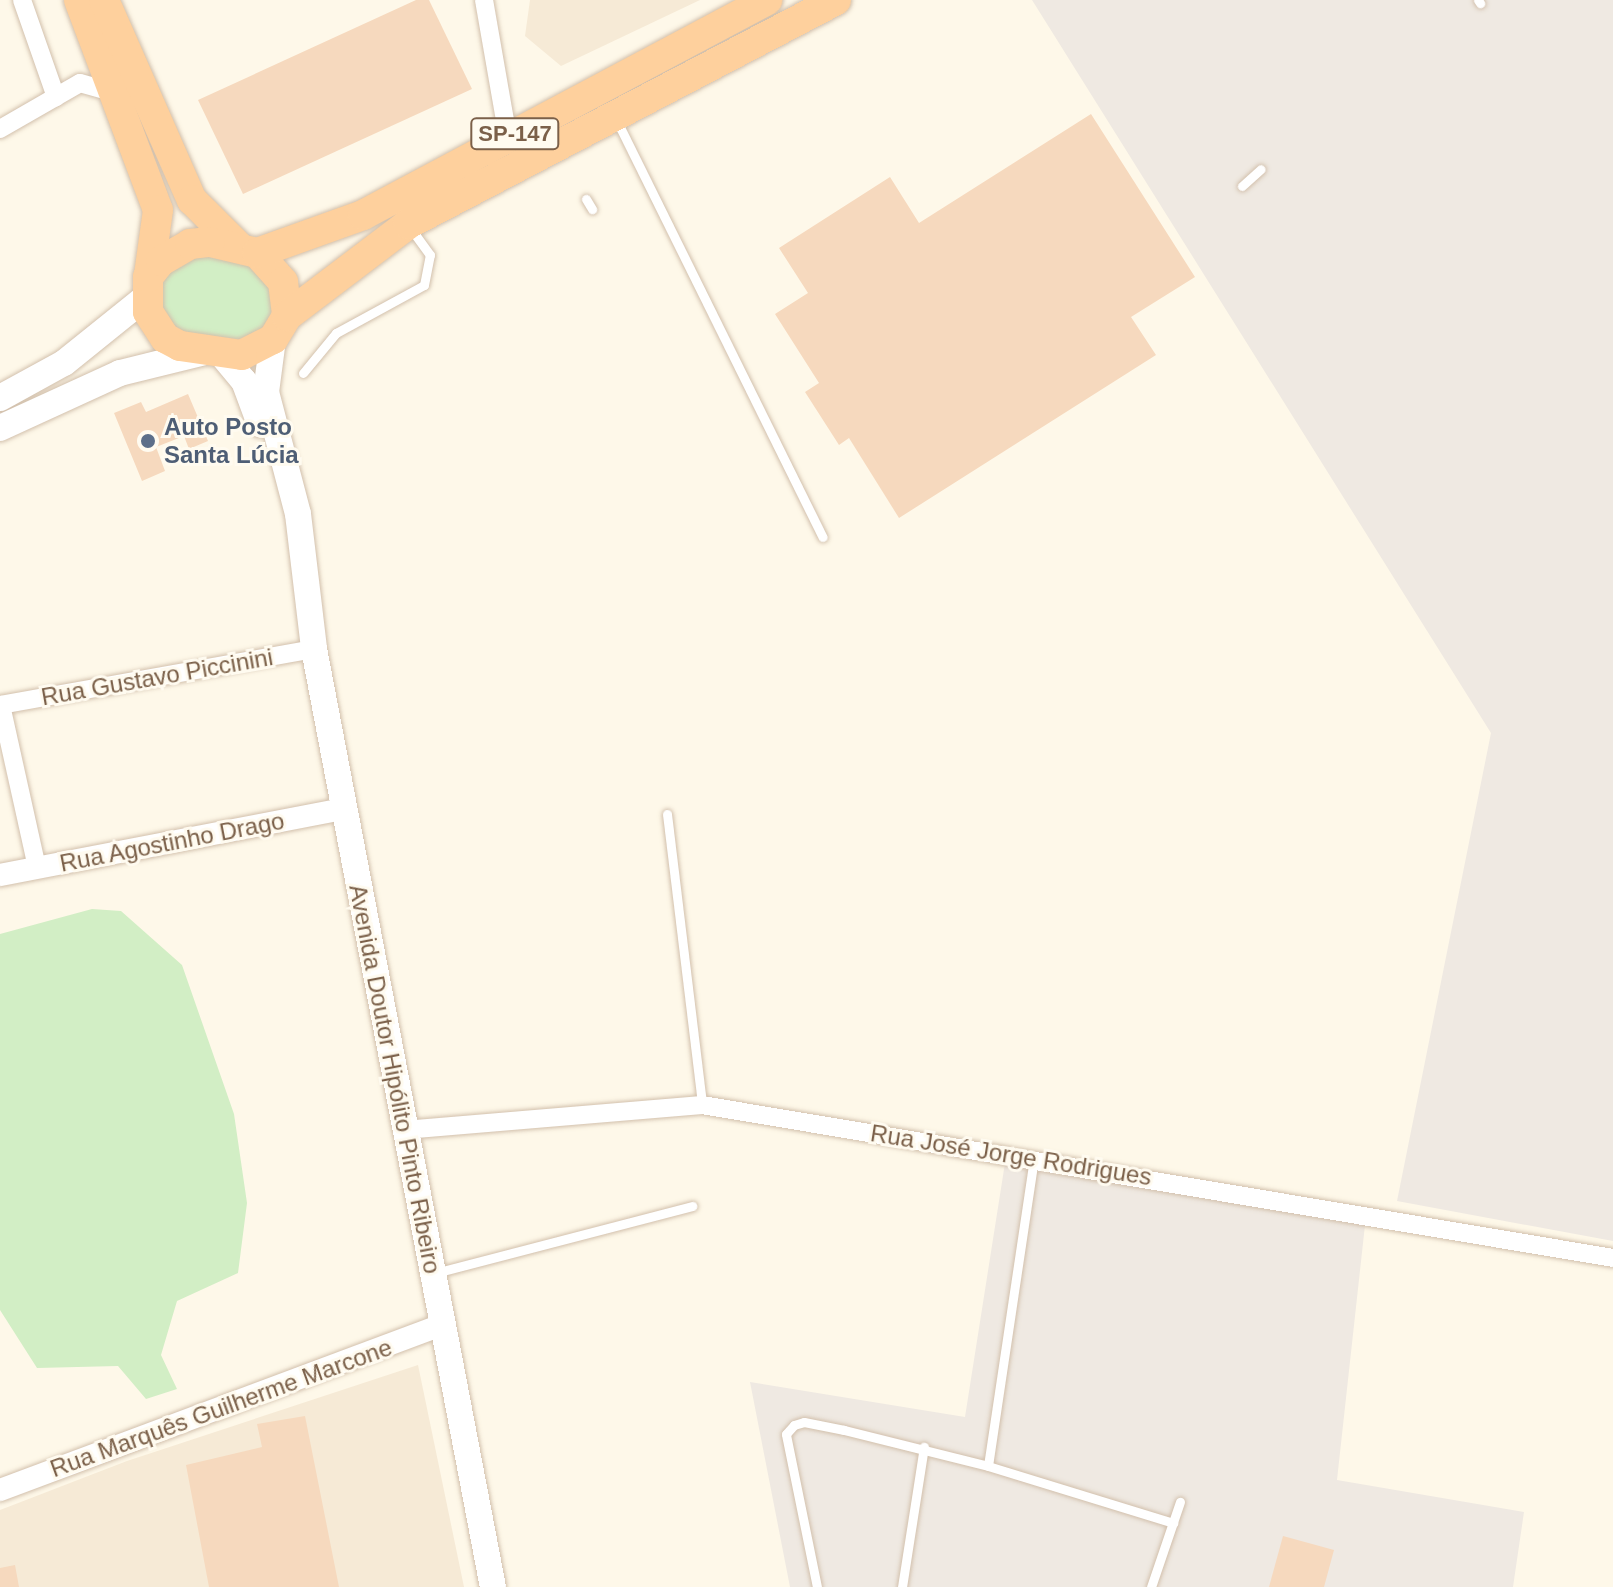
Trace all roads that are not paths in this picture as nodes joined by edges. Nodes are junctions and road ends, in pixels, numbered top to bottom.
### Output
1 (22, 0) edge
2 (79, 0) edge
3 (104, 0) edge
4 (484, 0) edge
5 (767, 0) edge
6 (836, 0) edge
7 (116, 94) junction
8 (56, 97) junction
9 (614, 115) junction
10 (0, 129) edge
11 (508, 138) junction
12 (1261, 169) dead end
13 (1242, 186) dead end
14 (586, 199) dead end
15 (592, 209) dead end
16 (408, 224) junction
17 (248, 250) junction
18 (147, 287) junction
19 (280, 327) junction
20 (214, 354) junction
21 (303, 373) dead end
22 (0, 398) edge
23 (0, 428) edge
24 (823, 537) dead end
25 (303, 570) junction
26 (314, 649) junction
27 (0, 705) edge
28 (344, 809) junction
29 (667, 814) dead end
30 (37, 868) junction
31 (0, 875) edge
32 (702, 1105) junction
33 (404, 1130) junction
34 (1034, 1158) junction
35 (692, 1206) dead end
36 (1613, 1258) edge
37 (431, 1274) junction
38 (441, 1325) junction
39 (924, 1447) junction
40 (988, 1466) junction
41 (0, 1490) edge
42 (1180, 1502) dead end
43 (1173, 1523) junction
44 (493, 1587) edge
45 (817, 1587) edge
46 (902, 1587) edge
47 (1151, 1587) edge

1 - 8 street
2 - 7 highway
3 - 17 highway
4 - 11 street
5 - 11 highway, SP-147
6 - 9 highway, SP-147
7 - 8 street
7 - 18 highway
8 - 10 street
9 - 16 highway, SP-147
9 - 24 lane
11 - 17 highway, SP-147
12 - 13 lane
14 - 15 lane
16 - 19 highway, SP-147
16 - 21 lane
17 - 18 highway
17 - 19 highway
18 - 20 highway
18 - 22 main road
19 - 20 highway
19 - 25 main road, Avenida Doutor Hipólito Pinto Ribeiro
20 - 23 main road
20 - 25 main road, Avenida Doutor Hipólito Pinto Ribeiro
25 - 26 main road, Avenida Doutor Hipólito Pinto Ribeiro
26 - 27 street, Rua Gustavo Piccinini
26 - 28 main road, Avenida Doutor Hipólito Pinto Ribeiro
27 - 30 street
28 - 30 street, Rua Agostinho Drago
28 - 33 main road, Avenida Doutor Hipólito Pinto Ribeiro
29 - 32 lane
30 - 31 street, Rua Agostinho Drago
32 - 33 street, Rua José Jorge Rodrigues
32 - 34 street, Rua José Jorge Rodrigues
33 - 37 main road, Avenida Doutor Hipólito Pinto Ribeiro
34 - 36 street, Rua José Jorge Rodrigues
34 - 40 lane
35 - 37 lane
37 - 38 main road, Avenida Doutor Hipólito Pinto Ribeiro
38 - 41 street, Rua Marquês Guilherme Marcone
38 - 44 main road, Avenida Doutor Hipólito Pinto Ribeiro
39 - 40 lane
39 - 45 lane
39 - 46 lane
40 - 43 lane
42 - 43 lane
43 - 47 lane

